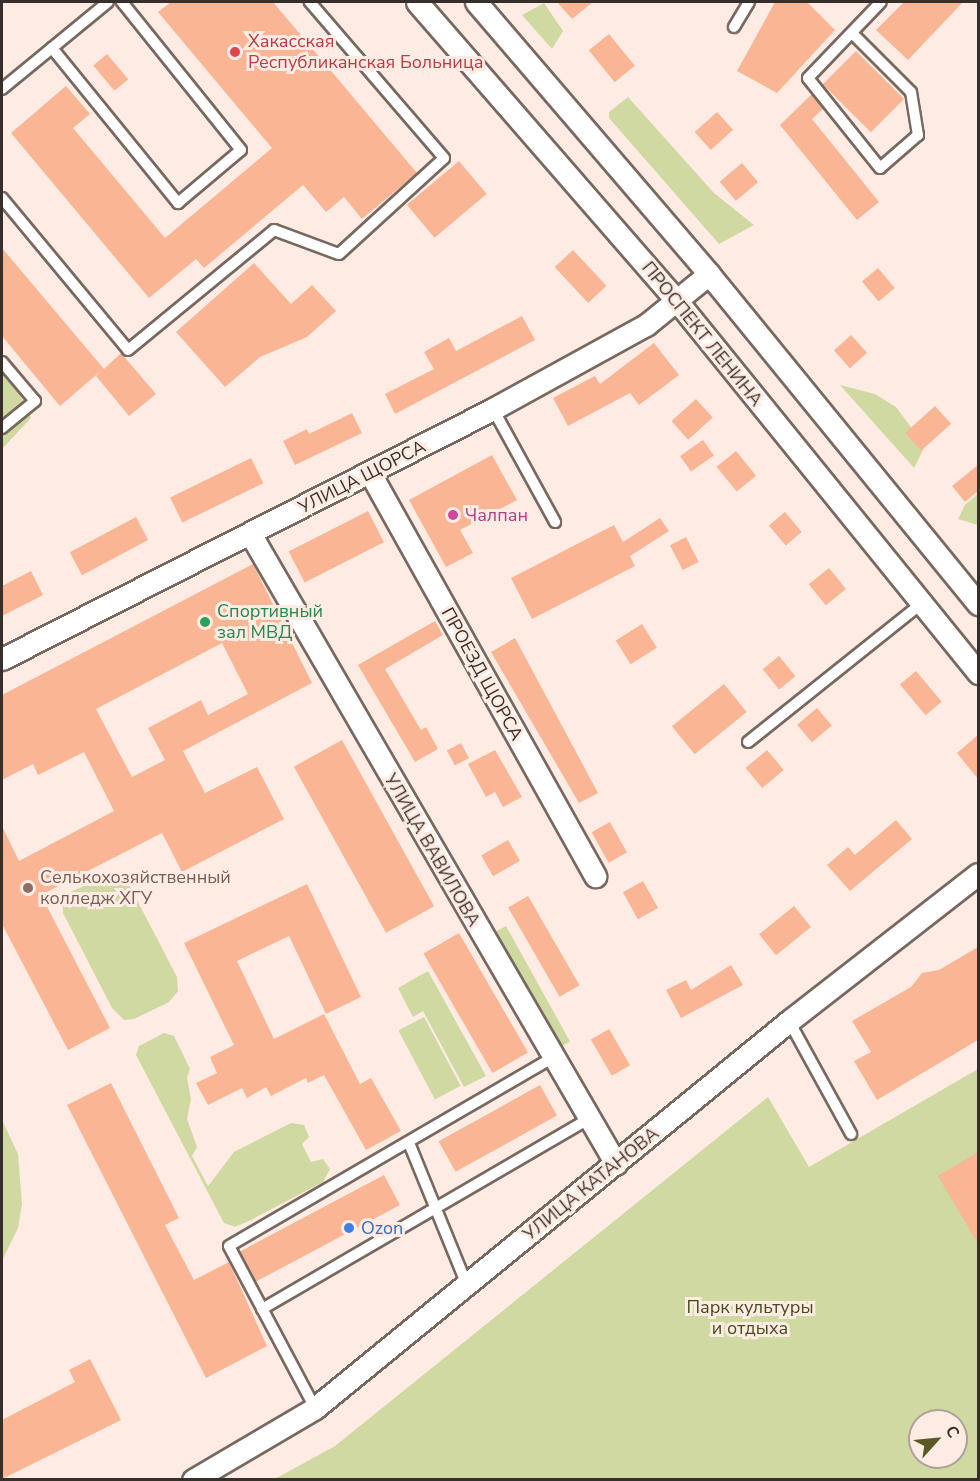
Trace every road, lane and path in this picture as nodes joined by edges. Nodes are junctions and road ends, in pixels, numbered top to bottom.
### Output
1 (108, 2) edge
2 (122, 2) edge
3 (310, 2) edge
4 (417, 2) edge
5 (476, 2) edge
6 (749, 2) edge
7 (881, 2) edge
8 (734, 27) dead end
9 (852, 33) junction
10 (52, 48) junction
11 (2, 89) edge
12 (2, 198) edge
13 (709, 274) junction
14 (677, 301) junction
15 (2, 362) edge
16 (493, 410) junction
17 (2, 429) edge
18 (370, 473) junction
19 (555, 522) dead end
20 (251, 535) junction
21 (921, 604) junction
22 (978, 604) edge
23 (2, 659) edge
24 (978, 673) edge
25 (748, 742) dead end
26 (978, 874) edge
27 (595, 876) dead end
28 (789, 1021) junction
29 (552, 1058) junction
30 (589, 1119) junction
31 (851, 1134) dead end
32 (409, 1143) junction
33 (616, 1164) junction
34 (436, 1208) junction
35 (467, 1285) junction
36 (262, 1309) junction
37 (315, 1408) junction
38 (193, 1479) edge

1 - 10 lane
2 - 10 lane
3 - 12 lane
4 - 14 street, ПРОСПЕКТ ЛЕНИНА
5 - 13 street
6 - 8 lane
7 - 9 lane
9 - 9 lane
10 - 11 lane
13 - 14 street, УЛИЦА ЩОРСА
13 - 22 street
14 - 16 street, УЛИЦА ЩОРСА
14 - 21 street, ПРОСПЕКТ ЛЕНИНА
15 - 17 lane
16 - 18 street, УЛИЦА ЩОРСА
16 - 19 lane
18 - 20 street, УЛИЦА ЩОРСА
18 - 27 street, ПРОЕЗД ЩОРСА
20 - 23 street, УЛИЦА ЩОРСА
20 - 29 street, УЛИЦА ВАВИЛОВА
21 - 24 street, ПРОСПЕКТ ЛЕНИНА
21 - 25 lane
26 - 28 street, УЛИЦА КАТАНОВА
28 - 31 lane
28 - 33 street, УЛИЦА КАТАНОВА
29 - 30 street, УЛИЦА ВАВИЛОВА
29 - 32 lane
30 - 33 street, УЛИЦА ВАВИЛОВА
30 - 34 lane
32 - 34 lane
32 - 36 lane
33 - 35 street, УЛИЦА КАТАНОВА
34 - 35 lane
34 - 36 lane
35 - 37 street, УЛИЦА КАТАНОВА
36 - 37 lane
37 - 38 street, УЛИЦА КАТАНОВА

